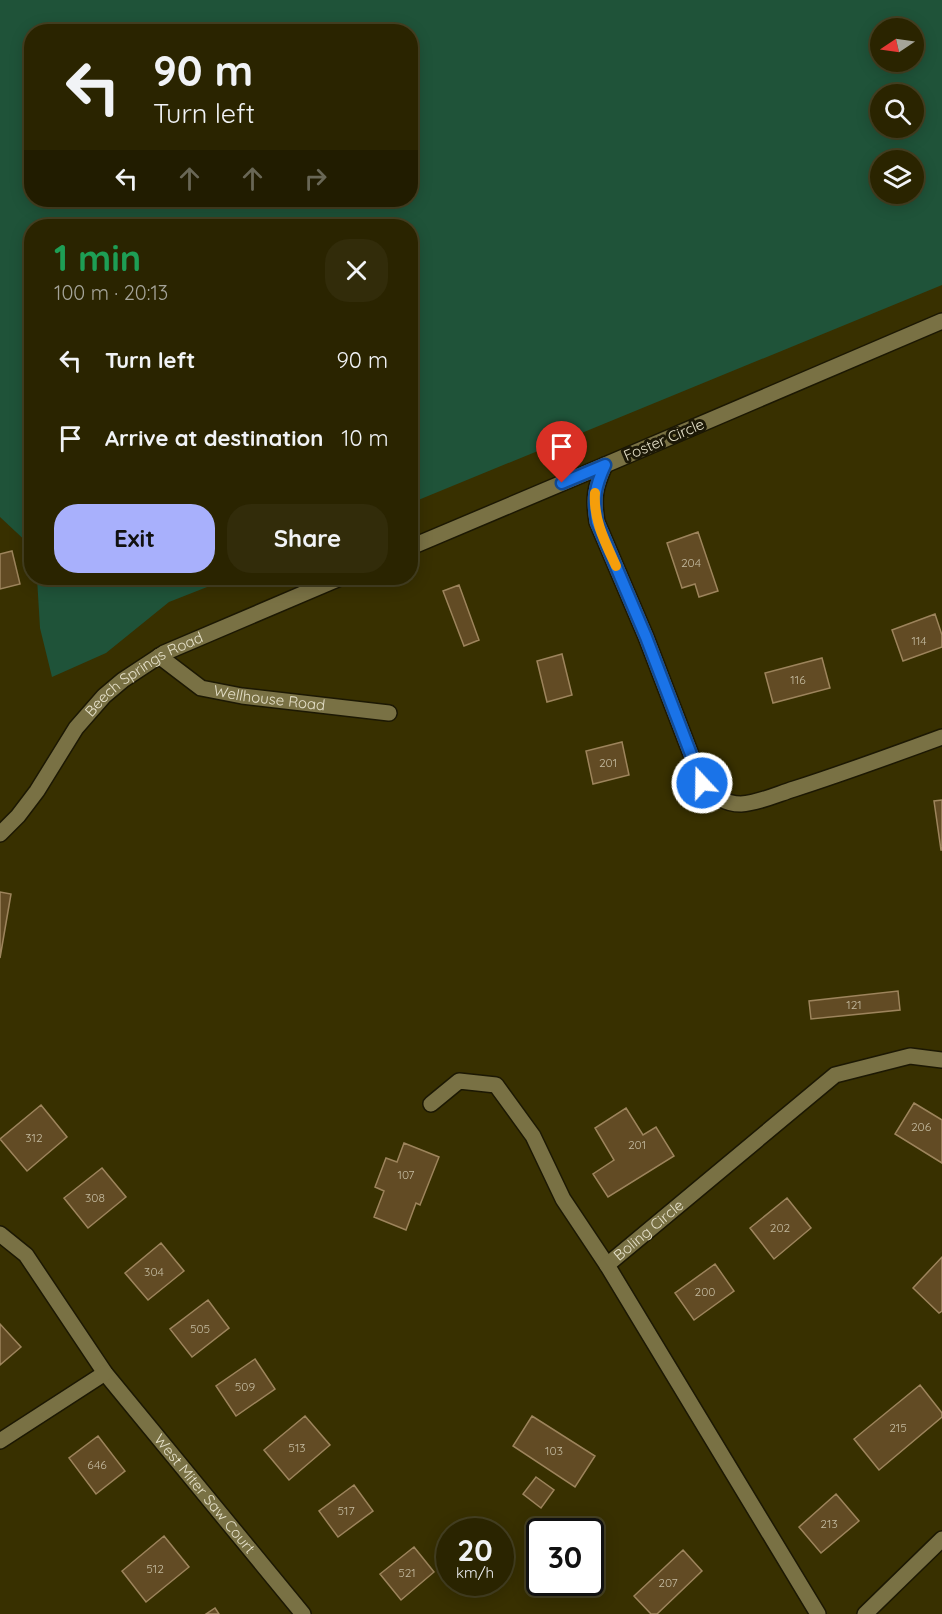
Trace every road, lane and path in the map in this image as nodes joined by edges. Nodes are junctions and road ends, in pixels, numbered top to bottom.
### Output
1 (942, 321) edge
2 (605, 465) junction
3 (418, 544) edge
4 (324, 585) edge
5 (159, 656) junction
6 (389, 713) dead end
7 (942, 737) edge
8 (0, 834) edge
9 (942, 1060) edge
10 (431, 1104) dead end
11 (0, 1234) edge
12 (608, 1265) junction
13 (105, 1373) junction
14 (0, 1441) edge
15 (942, 1539) edge
16 (303, 1614) edge
17 (818, 1614) edge
18 (865, 1614) edge

1 - 2 street, Foster Circle
2 - 3 street
2 - 7 street, Foster Circle
4 - 5 street, Beech Springs Road
5 - 6 street, Wellhouse Road
5 - 8 street, Beech Springs Road
9 - 12 street, Boling Circle
10 - 12 street
11 - 13 street, West Miter Saw Court
12 - 17 street, Boling Circle
13 - 14 street
13 - 16 street, West Miter Saw Court
15 - 18 street

